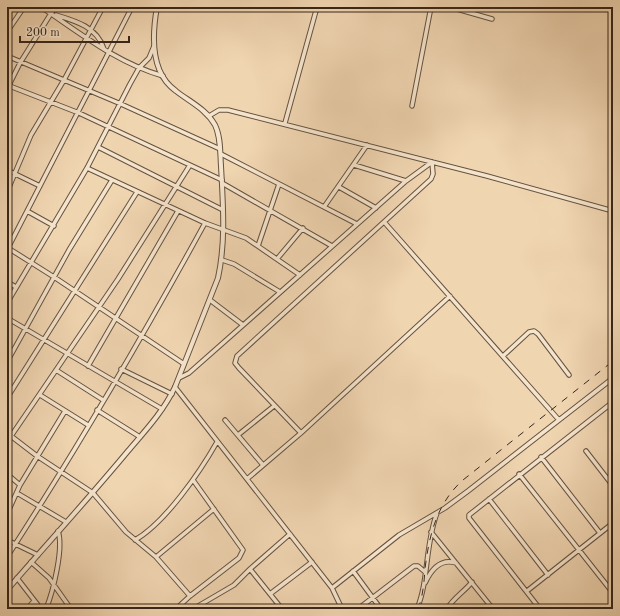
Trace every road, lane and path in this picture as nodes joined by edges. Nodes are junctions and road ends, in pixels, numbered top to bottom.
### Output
1 (24, 7) edge
2 (41, 7) edge
3 (55, 7) edge
4 (103, 7) edge
5 (132, 7) edge
6 (157, 7) edge
7 (317, 7) edge
8 (431, 7) edge
9 (450, 7) edge
10 (51, 14) junction
11 (492, 19) dead end
12 (92, 30) junction
13 (7, 32) edge
14 (86, 38) junction
15 (154, 45) junction
16 (104, 49) junction
17 (109, 53) junction
18 (7, 56) edge
19 (20, 62) junction
20 (139, 68) junction
21 (163, 76) junction
22 (64, 80) junction
23 (7, 87) edge
24 (90, 91) junction
25 (50, 102) junction
26 (121, 104) junction
27 (412, 106) dead end
28 (79, 113) junction
29 (208, 116) junction
30 (285, 123) junction
31 (109, 127) junction
32 (367, 145) junction
33 (98, 147) junction
34 (220, 149) junction
35 (221, 154) junction
36 (432, 162) junction
37 (190, 165) junction
38 (354, 165) junction
39 (87, 168) junction
40 (7, 170) edge
41 (15, 173) junction
42 (112, 180) junction
43 (222, 181) junction
44 (406, 181) junction
45 (279, 184) junction
46 (40, 186) junction
47 (176, 186) junction
48 (339, 187) junction
49 (7, 192) edge
50 (136, 192) junction
51 (165, 205) junction
52 (324, 207) junction
53 (376, 208) junction
54 (271, 209) junction
55 (223, 210) junction
56 (27, 211) junction
57 (178, 211) junction
58 (613, 211) edge
59 (205, 223) junction
60 (385, 223) junction
61 (357, 224) junction
62 (54, 226) junction
63 (303, 228) junction
64 (224, 231) junction
65 (258, 246) junction
66 (332, 246) junction
67 (8, 248) edge
68 (277, 259) junction
69 (222, 260) junction
70 (32, 263) junction
71 (300, 275) junction
72 (54, 277) junction
73 (7, 282) edge
74 (16, 287) junction
75 (75, 291) junction
76 (280, 292) junction
77 (450, 296) junction
78 (210, 300) junction
79 (7, 303) edge
80 (99, 306) junction
81 (7, 318) edge
82 (115, 318) junction
83 (243, 325) junction
84 (25, 328) junction
85 (141, 335) junction
86 (44, 340) junction
87 (68, 354) junction
88 (503, 356) junction
89 (7, 362) edge
90 (184, 364) junction
91 (88, 366) junction
92 (122, 369) junction
93 (56, 370) junction
94 (569, 375) dead end
95 (178, 378) junction
96 (613, 378) edge
97 (114, 381) junction
98 (175, 387) junction
99 (172, 394) junction
100 (40, 395) junction
101 (7, 398) edge
102 (103, 400) junction
103 (613, 402) edge
104 (274, 406) junction
105 (162, 409) junction
106 (97, 410) junction
107 (65, 411) junction
108 (225, 420) dead end
109 (560, 420) junction
110 (88, 425) junction
111 (7, 433) edge
112 (301, 433) junction
113 (238, 435) junction
114 (11, 436) junction
115 (140, 437) junction
116 (7, 442) edge
117 (217, 442) junction
118 (586, 451) dead end
119 (37, 456) junction
120 (541, 457) junction
121 (263, 465) junction
122 (60, 472) junction
123 (7, 474) edge
124 (519, 474) junction
125 (247, 479) junction
126 (193, 480) junction
127 (20, 485) junction
128 (613, 486) edge
129 (17, 493) junction
130 (92, 493) junction
131 (488, 499) junction
132 (40, 505) junction
133 (8, 509) edge
134 (214, 509) junction
135 (437, 513) junction
136 (7, 514) edge
137 (66, 522) junction
138 (611, 524) edge
139 (613, 530) edge
140 (58, 531) junction
141 (431, 532) junction
142 (600, 532) junction
143 (290, 534) junction
144 (7, 540) edge
145 (135, 540) junction
146 (16, 544) junction
147 (578, 550) junction
148 (38, 555) junction
149 (7, 557) edge
150 (156, 557) junction
151 (31, 562) junction
152 (312, 562) junction
153 (456, 563) junction
154 (250, 569) junction
155 (353, 572) junction
156 (424, 572) junction
157 (548, 575) junction
158 (17, 578) junction
159 (472, 582) junction
160 (54, 584) junction
161 (424, 586) junction
162 (332, 588) junction
163 (7, 590) edge
164 (527, 591) junction
165 (613, 593) edge
166 (270, 594) junction
167 (190, 596) junction
168 (373, 598) junction
169 (34, 601) junction
170 (27, 609) edge
171 (40, 609) edge
172 (46, 609) edge
173 (71, 609) edge
174 (176, 609) edge
175 (193, 609) edge
176 (282, 609) edge
177 (342, 609) edge
178 (358, 609) edge
179 (378, 609) edge
180 (417, 609) edge
181 (447, 609) edge
182 (493, 609) edge
183 (540, 609) edge

1 - 13 street
2 - 10 street
3 - 10 street
4 - 12 street
5 - 17 street
6 - 15 street
7 - 30 street
8 - 27 street
9 - 11 street
10 - 12 street
10 - 14 street
10 - 19 street
12 - 14 street
12 - 16 street
14 - 16 street
14 - 22 street
15 - 20 street
15 - 21 street
16 - 17 street
17 - 20 street
17 - 24 street
18 - 19 street
19 - 22 street
19 - 23 street
20 - 21 street
20 - 26 street
21 - 29 street
22 - 24 street
22 - 25 street
23 - 25 street
24 - 26 street
24 - 28 street
25 - 28 street
25 - 41 street
26 - 31 street
26 - 34 street
28 - 31 street
28 - 46 street
29 - 30 street
29 - 34 street
30 - 32 street
31 - 33 street
31 - 37 street
32 - 36 street
32 - 38 street
33 - 39 street
33 - 47 street
34 - 35 street
35 - 43 street
35 - 45 street
36 - 44 street
36 - 58 street
36 - 60 street
37 - 43 street
37 - 47 street
38 - 44 street
38 - 48 street
39 - 42 street
39 - 62 street
40 - 41 street
41 - 46 street
41 - 49 street
42 - 50 street
42 - 72 street
43 - 54 street
43 - 55 street
44 - 53 street
45 - 52 street
45 - 54 street
46 - 56 street
47 - 51 street
47 - 55 street
48 - 52 street
48 - 53 street
50 - 51 street
50 - 75 street
51 - 57 street
51 - 80 street
52 - 61 street
53 - 61 street
54 - 63 street
54 - 65 street
55 - 64 street
56 - 62 street
56 - 67 street
57 - 59 street
57 - 82 street
59 - 64 street
59 - 85 street
60 - 77 street
60 - 104 street
61 - 66 street
62 - 70 street
63 - 66 street
63 - 68 street
64 - 65 street
64 - 69 street
65 - 68 street
66 - 71 street
67 - 70 street
68 - 71 street
69 - 76 street
69 - 78 street
70 - 72 street
70 - 74 street
71 - 76 street
72 - 75 street
72 - 84 street
73 - 74 street
74 - 79 street
75 - 80 street
75 - 86 street
76 - 83 street
77 - 88 street
77 - 112 street
78 - 83 street
78 - 90 street
80 - 82 street
80 - 87 street
81 - 84 street
82 - 85 street
82 - 91 street
83 - 95 street
84 - 86 street
84 - 89 street
85 - 90 street
85 - 92 street
86 - 87 street
86 - 101 street
87 - 91 street
87 - 93 street
88 - 94 street
88 - 109 street
90 - 95 street
91 - 97 street
92 - 97 street
92 - 99 street
93 - 100 street
93 - 102 street
95 - 98 street
96 - 109 street
97 - 102 street
97 - 105 street
98 - 99 street
98 - 117 street
99 - 105 street
100 - 107 street
100 - 114 street
102 - 106 street
103 - 120 street
104 - 112 street
104 - 113 street
105 - 115 street
106 - 110 street
106 - 115 street
107 - 110 street
107 - 119 street
108 - 113 street
109 - 135 street
110 - 122 street
111 - 114 street
112 - 121 street
113 - 121 street
114 - 116 street
114 - 119 street
115 - 130 street
117 - 125 street
117 - 126 street
118 - 128 street
119 - 122 street
119 - 127 street
120 - 124 street
120 - 142 street
121 - 125 street
122 - 130 street
122 - 132 street
123 - 127 street
124 - 131 street
124 - 147 street
125 - 143 street
126 - 134 street
126 - 145 street
127 - 129 street
129 - 132 street
129 - 133 street
130 - 137 street
130 - 145 street
131 - 157 street
131 - 164 street
132 - 137 street
132 - 146 street
133 - 136 street
134 - 150 street
134 - 167 street
135 - 141 street
135 - 155 street
137 - 140 street
138 - 139 street
138 - 142 street
140 - 148 street
140 - 160 street
141 - 153 street
141 - 156 street
142 - 147 street
143 - 152 street
143 - 154 street
144 - 146 street
145 - 150 street
146 - 148 street
146 - 149 street
147 - 157 street
147 - 165 street
148 - 151 street
150 - 167 street
151 - 158 street
151 - 160 street
152 - 162 street
152 - 166 street
153 - 159 street
153 - 161 street
154 - 166 street
154 - 175 street
155 - 162 street
155 - 168 street
156 - 161 street
156 - 168 street
157 - 164 street
158 - 163 street
158 - 169 street
159 - 181 street
159 - 182 street
160 - 172 street
160 - 173 street
161 - 180 street
162 - 177 street
164 - 183 street
166 - 176 street
167 - 174 street
168 - 178 street
168 - 179 street
169 - 170 street
169 - 171 street

